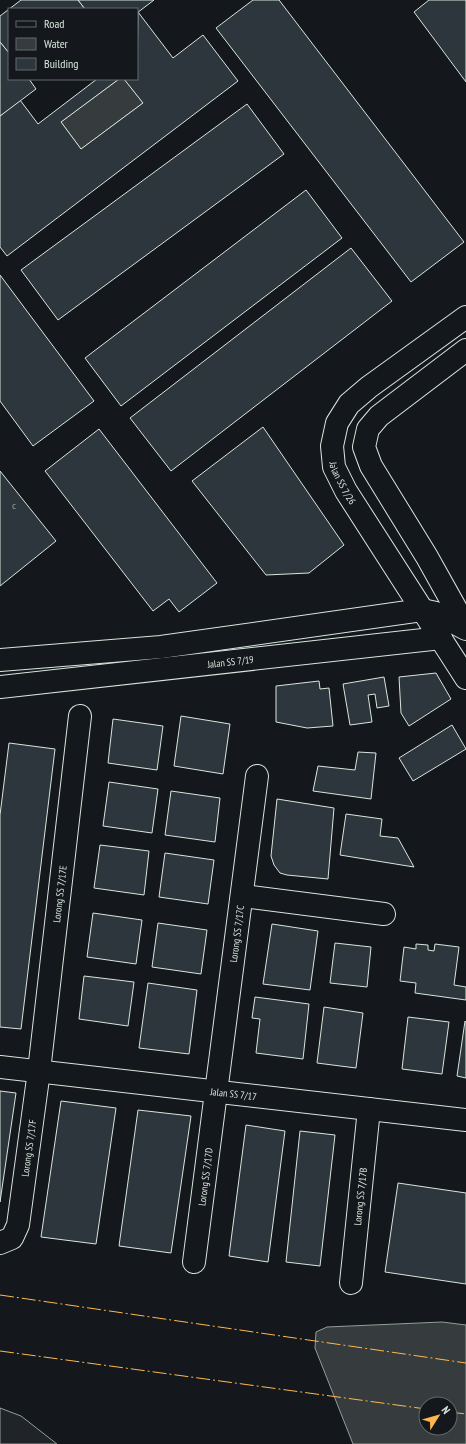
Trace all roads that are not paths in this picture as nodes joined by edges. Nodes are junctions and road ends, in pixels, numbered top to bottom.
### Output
1 (466, 317) edge
2 (466, 350) edge
3 (446, 592) junction
4 (422, 610) junction
5 (444, 628) junction
6 (466, 628) edge
7 (0, 660) edge
8 (466, 678) edge
9 (0, 687) edge
10 (80, 716) dead end
11 (257, 776) dead end
12 (243, 896) junction
13 (384, 914) dead end
14 (0, 1067) edge
15 (38, 1071) junction
16 (217, 1092) junction
17 (370, 1109) junction
18 (466, 1120) edge
19 (0, 1244) edge
20 (194, 1262) dead end
21 (351, 1283) dead end

1 - 4 street, Jalan SS 7/26
2 - 3 street
3 - 5 street
3 - 6 street
4 - 5 street
4 - 7 street
5 - 6 street
5 - 8 street
5 - 9 street, Jalan SS 7/19
10 - 15 street, Lorong SS 7/17E
11 - 12 street, Lorong SS 7/17C
12 - 13 street
12 - 16 street, Lorong SS 7/17C
14 - 15 street, Jalan SS 7/17
15 - 16 street, Jalan SS 7/17
15 - 19 street, Lorong SS 7/17F
16 - 17 street, Jalan SS 7/17
16 - 20 street, Lorong SS 7/17D
17 - 18 street, Jalan SS 7/17
17 - 21 street, Lorong SS 7/17B

